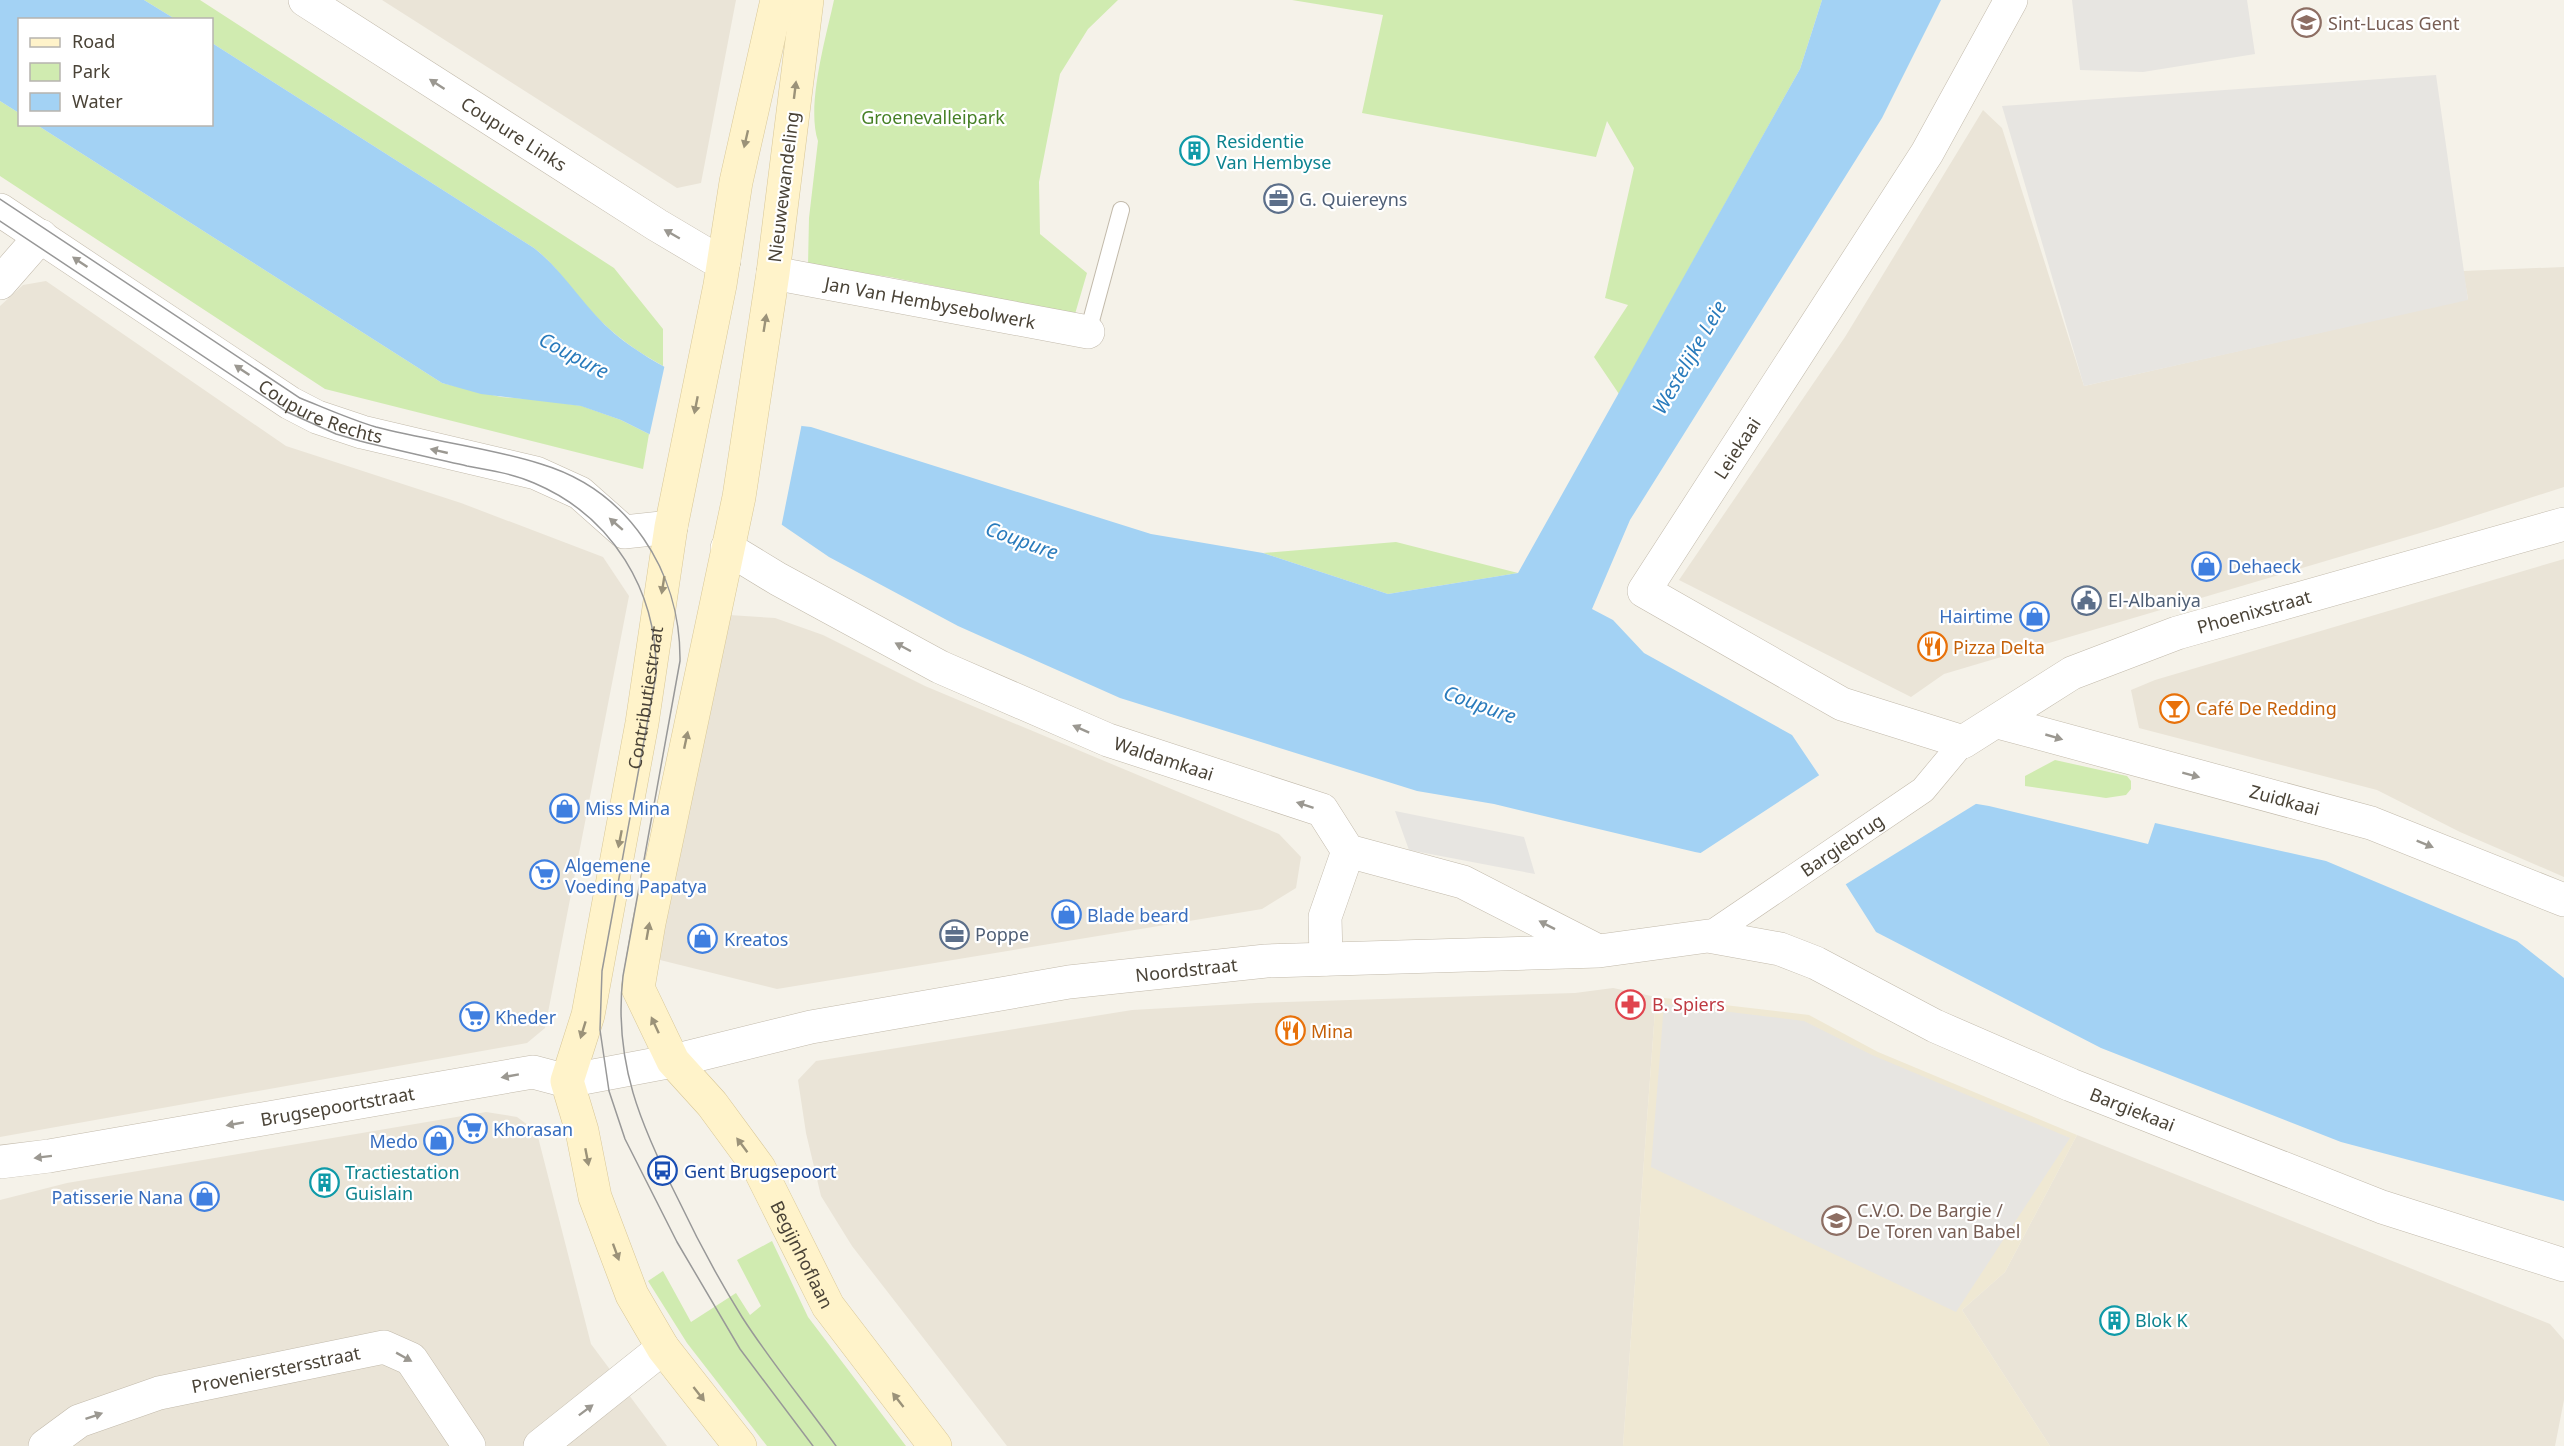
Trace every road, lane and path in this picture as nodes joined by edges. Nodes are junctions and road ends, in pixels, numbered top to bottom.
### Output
1 (304, 0) edge
2 (777, 0) edge
3 (807, 0) edge
4 (2011, 0) edge
5 (0, 210) edge
6 (1121, 210) dead end
7 (41, 236) junction
8 (724, 261) junction
9 (773, 273) junction
10 (0, 283) edge
11 (1088, 332) joint
12 (2564, 524) edge
13 (671, 527) junction
14 (727, 548) junction
15 (1998, 722) junction
16 (1963, 742) junction
17 (1348, 850) junction
18 (2564, 900) edge
19 (1708, 936) junction
20 (1599, 951) junction
21 (1326, 959) junction
22 (673, 1061) junction
23 (567, 1080) junction
24 (0, 1162) edge
25 (2564, 1265) edge
26 (663, 1348) junction
27 (45, 1446) edge
28 (469, 1446) edge
29 (540, 1446) edge
30 (740, 1446) edge
31 (935, 1446) edge

8 -> 1 street, Coupure Links
2 -> 8 main road
9 -> 3 main road, Nieuwewandeling
4 - 16 street, Leiekaai
5 - 7 street, Coupure Rechts
6 - 11 lane
7 - 10 street
13 -> 7 street, Coupure Rechts
8 -> 13 main road, Contributiestraat
9 - 11 street, Jan Van Hembysebolwerk
14 -> 9 main road, Nieuwewandeling
12 - 15 street, Phoenixstraat
13 -> 23 main road, Contributiestraat
17 -> 14 street, Waldamkaai
22 -> 14 main road
15 - 16 street, Phoenixstraat
15 -> 18 street, Zuidkaai
16 - 19 street, Bargiebrug
20 -> 17 street
17 - 21 street
19 - 20 street, Noordstraat
19 - 25 street, Bargiekaai
20 - 21 street, Noordstraat
21 - 22 street, Noordstraat
22 - 23 street, Brugsepoortstraat
31 -> 22 main road, Begijnhoflaan
23 -> 24 street, Brugsepoortstraat
23 -> 26 main road
29 -> 26 street
26 -> 30 main road
27 -> 28 street, Provenierstersstraat

